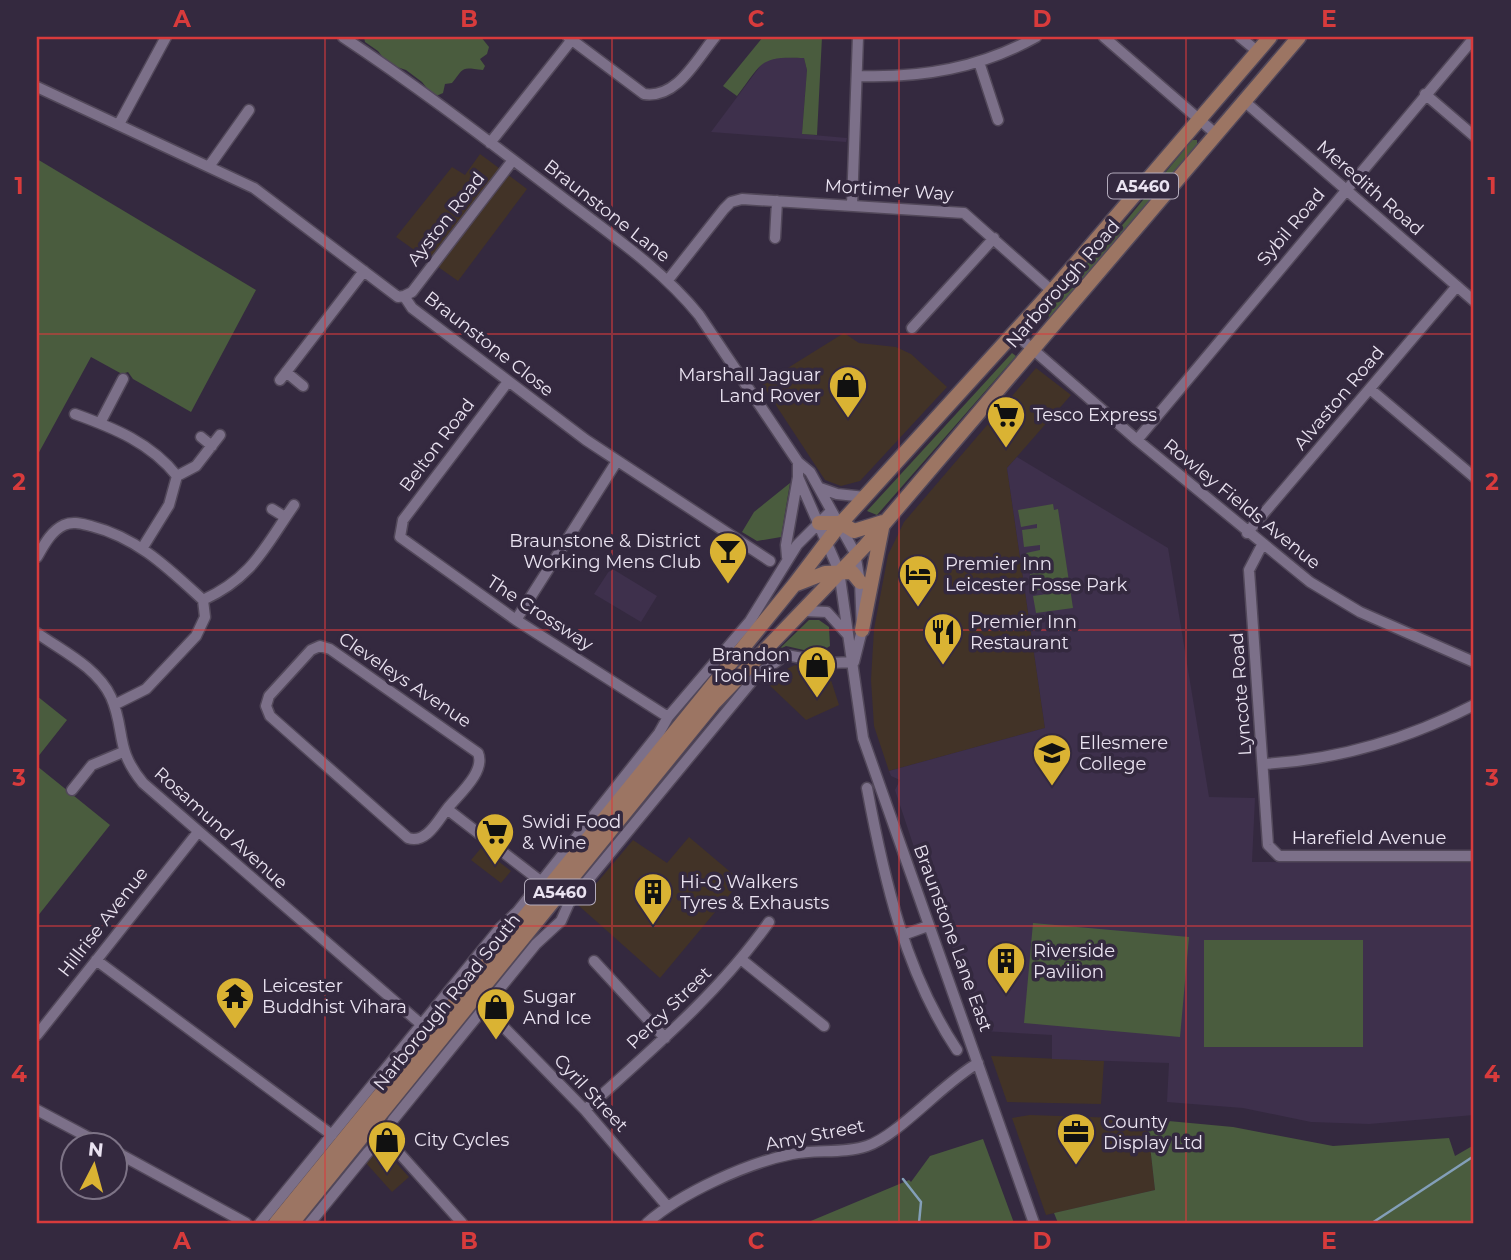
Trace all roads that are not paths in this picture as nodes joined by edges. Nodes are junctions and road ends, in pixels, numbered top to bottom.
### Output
1 (166, 37) edge
2 (343, 37) edge
3 (715, 37) edge
4 (858, 37) edge
5 (1036, 37) edge
6 (1104, 37) edge
7 (1241, 37) edge
8 (1270, 37) edge
9 (1299, 37) edge
10 (571, 38) edge
11 (1474, 38) edge
12 (1257, 51) junction
13 (979, 62) junction
14 (859, 76) junction
15 (37, 87) edge
16 (1425, 94) junction
17 (1244, 101) junction
18 (250, 110) dead end
19 (998, 120) dead end
20 (1199, 120) junction
21 (119, 124) junction
22 (1216, 134) junction
23 (1474, 136) edge
24 (490, 143) junction
25 (513, 160) junction
26 (210, 165) junction
27 (1345, 190) junction
28 (778, 201) junction
29 (852, 205) junction
30 (775, 238) dead end
31 (994, 238) junction
32 (364, 271) junction
33 (668, 280) junction
34 (1457, 286) junction
35 (1052, 291) junction
36 (404, 296) junction
37 (1474, 301) edge
38 (912, 328) dead end
39 (1014, 332) junction
40 (1032, 349) junction
41 (123, 379) dead end
42 (507, 383) junction
43 (303, 386) dead end
44 (1370, 389) junction
45 (75, 414) dead end
46 (100, 423) junction
47 (219, 435) dead end
48 (201, 437) dead end
49 (1137, 440) junction
50 (212, 446) junction
51 (617, 461) junction
52 (798, 462) junction
53 (177, 476) junction
54 (798, 477) junction
55 (1474, 477) edge
56 (820, 488) junction
57 (865, 497) junction
58 (294, 505) dead end
59 (272, 509) dead end
60 (285, 517) junction
61 (836, 517) junction
62 (883, 522) junction
63 (819, 523) junction
64 (398, 531) joint
65 (1247, 533) junction
66 (827, 540) junction
67 (1262, 545) junction
68 (143, 547) junction
69 (855, 553) junction
70 (788, 556) junction
71 (37, 557) edge
72 (770, 561) dead end
73 (839, 571) junction
74 (860, 582) junction
75 (794, 585) junction
76 (203, 600) junction
77 (805, 611) junction
78 (516, 620) junction
79 (37, 633) edge
80 (855, 633) junction
81 (753, 634) junction
82 (724, 652) junction
83 (854, 662) junction
84 (1474, 662) edge
85 (114, 705) junction
86 (1474, 705) edge
87 (668, 716) junction
88 (122, 752) junction
89 (1263, 764) junction
90 (867, 788) dead end
91 (72, 790) dead end
92 (447, 809) junction
93 (198, 832) junction
94 (1268, 845) joint
95 (1474, 856) edge
96 (539, 880) junction
97 (769, 922) dead end
98 (929, 926) junction
99 (903, 935) junction
100 (96, 960) junction
101 (742, 960) junction
102 (594, 961) dead end
103 (485, 1008) junction
104 (422, 1025) junction
105 (824, 1026) dead end
106 (37, 1035) edge
107 (665, 1038) junction
108 (957, 1050) dead end
109 (978, 1063) junction
110 (37, 1110) edge
111 (585, 1110) junction
112 (75, 1130) edge
113 (332, 1135) junction
114 (384, 1136) junction
115 (130, 1160) edge
116 (667, 1206) junction
117 (246, 1223) edge
118 (260, 1223) edge
119 (276, 1223) edge
120 (292, 1223) edge
121 (310, 1223) edge
122 (462, 1223) edge
123 (647, 1223) edge
124 (1034, 1223) edge

1 - 21 street
2 - 24 street, Braunstone Lane
3 - 10 street
4 - 14 street
5 - 13 street
6 - 20 street
7 - 12 street
8 - 12 main road, Narborough Road / A5460
9 - 17 main road, Narborough Road / A5460
10 - 24 street
11 - 16 street, Sybil Road
12 - 20 main road, Narborough Road / A5460
13 - 14 street
13 - 19 street
14 - 29 street
15 - 21 street, Braunstone Close
16 - 23 street
16 - 27 street, Sybil Road
17 - 22 main road, Narborough Road / A5460
17 - 27 street, Meredith Road
18 - 26 street
20 - 22 street
20 - 35 main road, Narborough Road / A5460
21 - 26 street, Braunstone Close
22 - 40 main road, Narborough Road / A5460
24 - 25 street, Braunstone Lane
25 - 33 street, Braunstone Lane
25 - 36 street, Ayston Road
26 - 32 street, Braunstone Close
27 - 34 street, Meredith Road
27 - 49 street, Sybil Road
28 - 29 street, Mortimer Way
28 - 30 street
28 - 33 street, Mortimer Way
29 - 31 street, Mortimer Way
31 - 35 street, Mortimer Way
31 - 38 street
32 - 36 street, Braunstone Close
32 - 43 street
33 - 52 street, Braunstone Lane
34 - 37 street, Meredith Road
34 - 44 street, Alvaston Road
35 - 39 main road, Narborough Road / A5460
36 - 42 street, Braunstone Close
39 - 40 street, Rowley Fields Avenue
39 - 57 main road, Narborough Road / A5460
40 - 49 street, Rowley Fields Avenue
40 - 62 main road, Narborough Road / A5460
41 - 46 street
42 - 51 street, Braunstone Close
42 - 64 street, Belton Road
44 - 55 street
44 - 65 street, Alvaston Road
45 - 46 street
46 - 53 street
47 - 50 street
48 - 50 street
49 - 65 street, Rowley Fields Avenue
50 - 53 street
51 - 72 street, Braunstone Close
51 - 78 street
52 - 54 street
52 - 56 street, Braunstone Lane
53 - 68 street
54 - 63 street
54 - 70 street, Narborough Road South
56 - 57 street
56 - 61 street, Braunstone Lane
57 - 61 main road, Narborough Road / A5460
58 - 60 street
59 - 60 street
60 - 76 street
61 - 62 main road
61 - 63 main road
61 - 66 main road, Narborough Road South / A5460
61 - 69 street, Braunstone Lane East
62 - 69 main road, Narborough Road / A5460
62 - 80 main road
63 - 66 street
63 - 70 street, Narborough Road South
64 - 78 street, The Crossway
65 - 67 street, Rowley Fields Avenue
66 - 73 street, Braunstone Lane East
66 - 75 main road, Narborough Road South / A5460
67 - 84 street, Rowley Fields Avenue
67 - 89 street, Lyncote Road
68 - 71 street
68 - 76 street
69 - 73 main road, Narborough Road South / A5460
69 - 74 street, Braunstone Lane East
70 - 82 street, Narborough Road South
73 - 74 main road
73 - 75 main road
73 - 77 main road, Narborough Road South / A5460
73 - 80 street, Braunstone Lane East
74 - 80 street, Braunstone Lane East
75 - 81 main road, Narborough Road South / A5460
76 - 85 street
77 - 80 street
77 - 120 main road, Narborough Road South / A5460
78 - 87 street, The Crossway
79 - 85 street, Rosamund Avenue
80 - 83 street, Braunstone Lane East
81 - 82 street, Narborough Road South
81 - 119 main road, Narborough Road South / A5460
82 - 87 street, Narborough Road South
83 - 98 street, Braunstone Lane East
83 - 103 street, Narborough Road South
85 - 88 street, Rosamund Avenue
86 - 89 street
87 - 96 street, Narborough Road South
88 - 91 street
88 - 93 street, Rosamund Avenue
89 - 94 street, Lyncote Road
90 - 99 street
92 - 92 street, Cleveleys Avenue
92 - 96 street
93 - 100 street, Hillrise Avenue
93 - 104 street, Rosamund Avenue
94 - 95 street, Harefield Avenue
96 - 104 street, Narborough Road South
97 - 101 street, Percy Street
98 - 99 street
98 - 109 street, Braunstone Lane East
99 - 108 street
100 - 106 street, Hillrise Avenue
100 - 113 street
101 - 105 street
101 - 107 street, Percy Street
102 - 107 street
103 - 111 street, Cyril Street
103 - 114 street, Narborough Road South
104 - 113 street, Narborough Road South
107 - 111 street, Percy Street
109 - 116 street, Amy Street
109 - 124 street, Braunstone Lane East
110 - 112 street
111 - 116 street, Cyril Street
113 - 118 street, Narborough Road South
114 - 121 street, Narborough Road South
114 - 122 street
115 - 117 street
116 - 123 street, Amy Street

